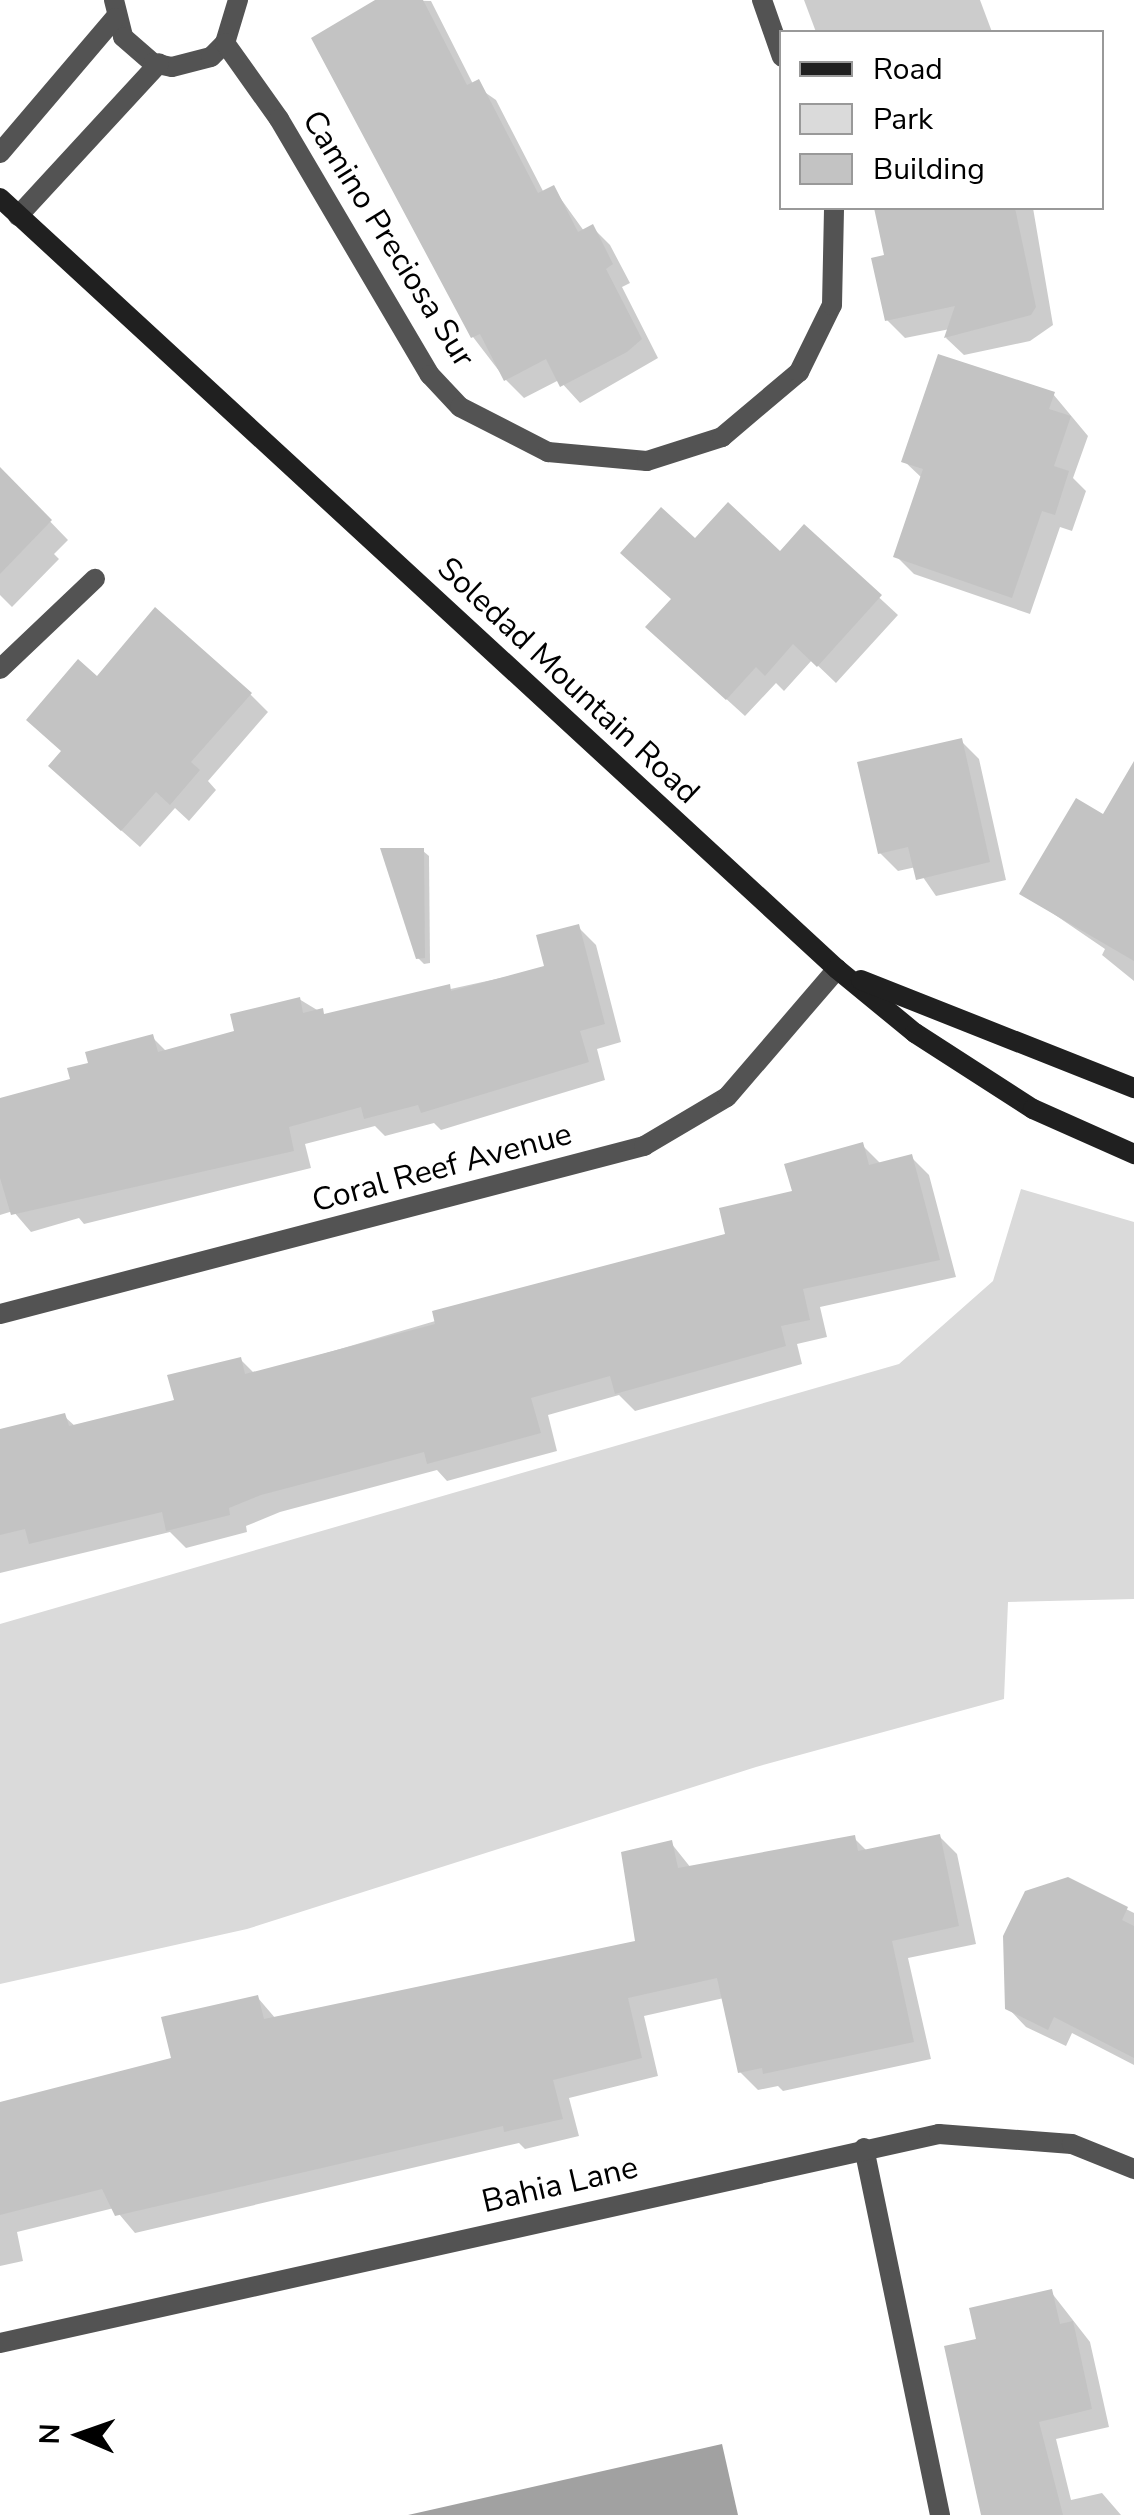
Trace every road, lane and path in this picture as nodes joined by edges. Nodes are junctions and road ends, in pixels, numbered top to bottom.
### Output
1 (238, 0) edge
2 (762, 0) edge
3 (115, 9) edge
4 (225, 43) junction
5 (779, 48) edge
6 (158, 64) junction
7 (0, 152) edge
8 (0, 198) edge
9 (834, 210) edge
10 (18, 216) junction
11 (95, 579) dead end
12 (0, 669) edge
13 (836, 970) junction
14 (1134, 1088) edge
15 (1134, 1154) edge
16 (0, 1314) edge
17 (864, 2148) junction
18 (1134, 2169) edge
19 (0, 2342) edge
20 (940, 2515) edge

1 - 4 street
2 - 5 street
3 - 6 street
3 - 7 street
4 - 6 street
4 - 9 street, Camino Preciosa Sur
6 - 10 street
8 - 10 main road, Soledad Mountain Road
10 - 13 main road, Soledad Mountain Road
11 - 12 street
13 - 14 main road
13 - 15 main road, Soledad Mountain Road
13 - 16 street, Coral Reef Avenue
17 - 18 street, Bahia Lane
17 - 19 street, Bahia Lane
17 - 20 street

